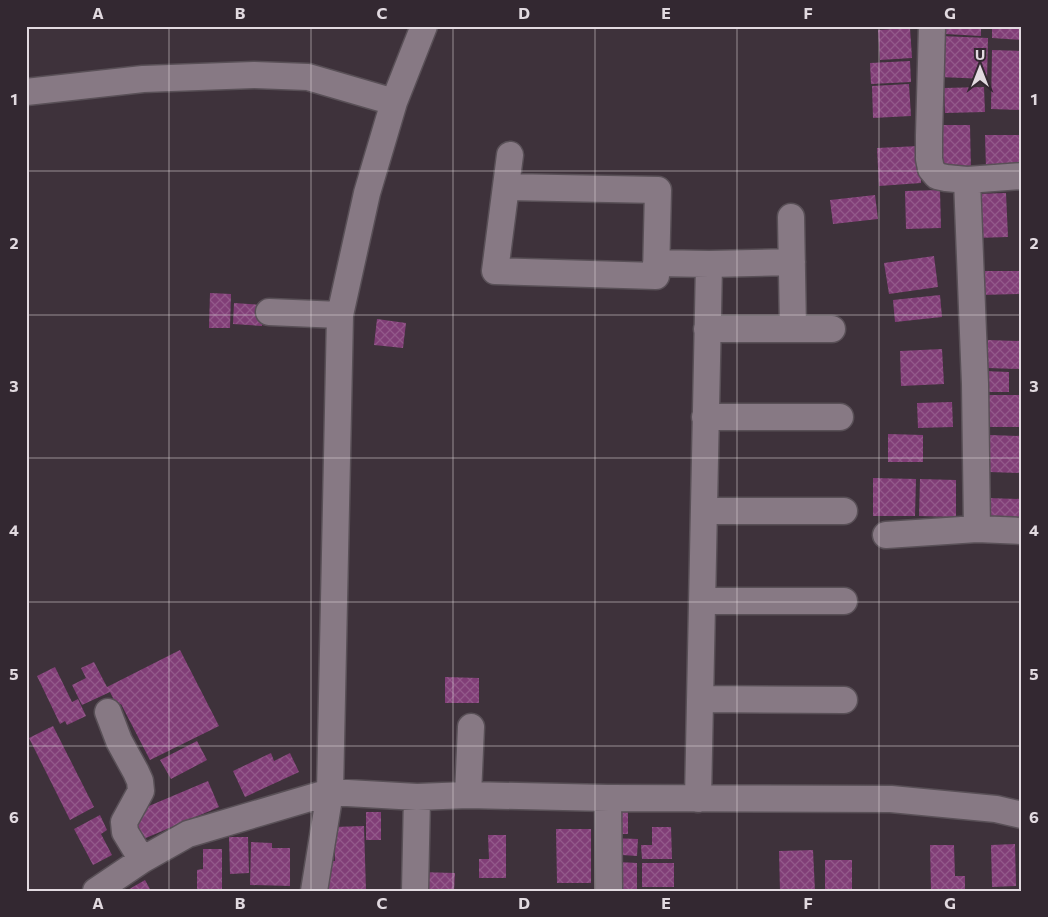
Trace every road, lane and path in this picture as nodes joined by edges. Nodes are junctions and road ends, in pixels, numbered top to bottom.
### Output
1 (424, 26) edge
2 (932, 26) edge
3 (26, 92) edge
4 (394, 102) junction
5 (510, 155) dead end
6 (1022, 176) edge
7 (967, 180) junction
8 (506, 186) junction
9 (791, 217) dead end
10 (792, 262) junction
11 (656, 263) junction
12 (708, 264) junction
13 (269, 312) dead end
14 (340, 315) junction
15 (707, 329) junction
16 (793, 329) junction
17 (832, 329) dead end
18 (840, 416) dead end
19 (705, 418) junction
20 (704, 511) junction
21 (844, 511) dead end
22 (977, 529) junction
23 (1022, 531) edge
24 (886, 535) dead end
25 (702, 601) junction
26 (844, 601) dead end
27 (700, 699) junction
28 (844, 700) dead end
29 (108, 712) dead end
30 (471, 727) dead end
31 (330, 792) junction
32 (468, 795) junction
33 (417, 797) junction
34 (608, 798) junction
35 (698, 799) junction
36 (1022, 815) edge
37 (142, 860) junction
38 (96, 891) edge
39 (314, 891) edge
40 (415, 891) edge
41 (609, 891) edge

1 - 4 street
2 - 7 street
3 - 4 street
4 - 14 street
5 - 8 street
6 - 7 street
7 - 22 street
8 - 11 street
8 - 11 street
9 - 10 street
10 - 12 street
10 - 16 street
11 - 12 street
12 - 15 street
13 - 14 street
14 - 31 street
15 - 16 street
15 - 19 street
16 - 17 street
18 - 19 street
19 - 20 street
20 - 21 street
20 - 25 street
22 - 23 street
22 - 24 street
25 - 26 street
25 - 27 street
27 - 28 street
27 - 35 street
29 - 37 street
30 - 32 street
31 - 33 street
31 - 37 street
31 - 39 street
32 - 33 street
32 - 34 street
33 - 40 street
34 - 35 street
34 - 41 street
35 - 36 street
37 - 38 street

